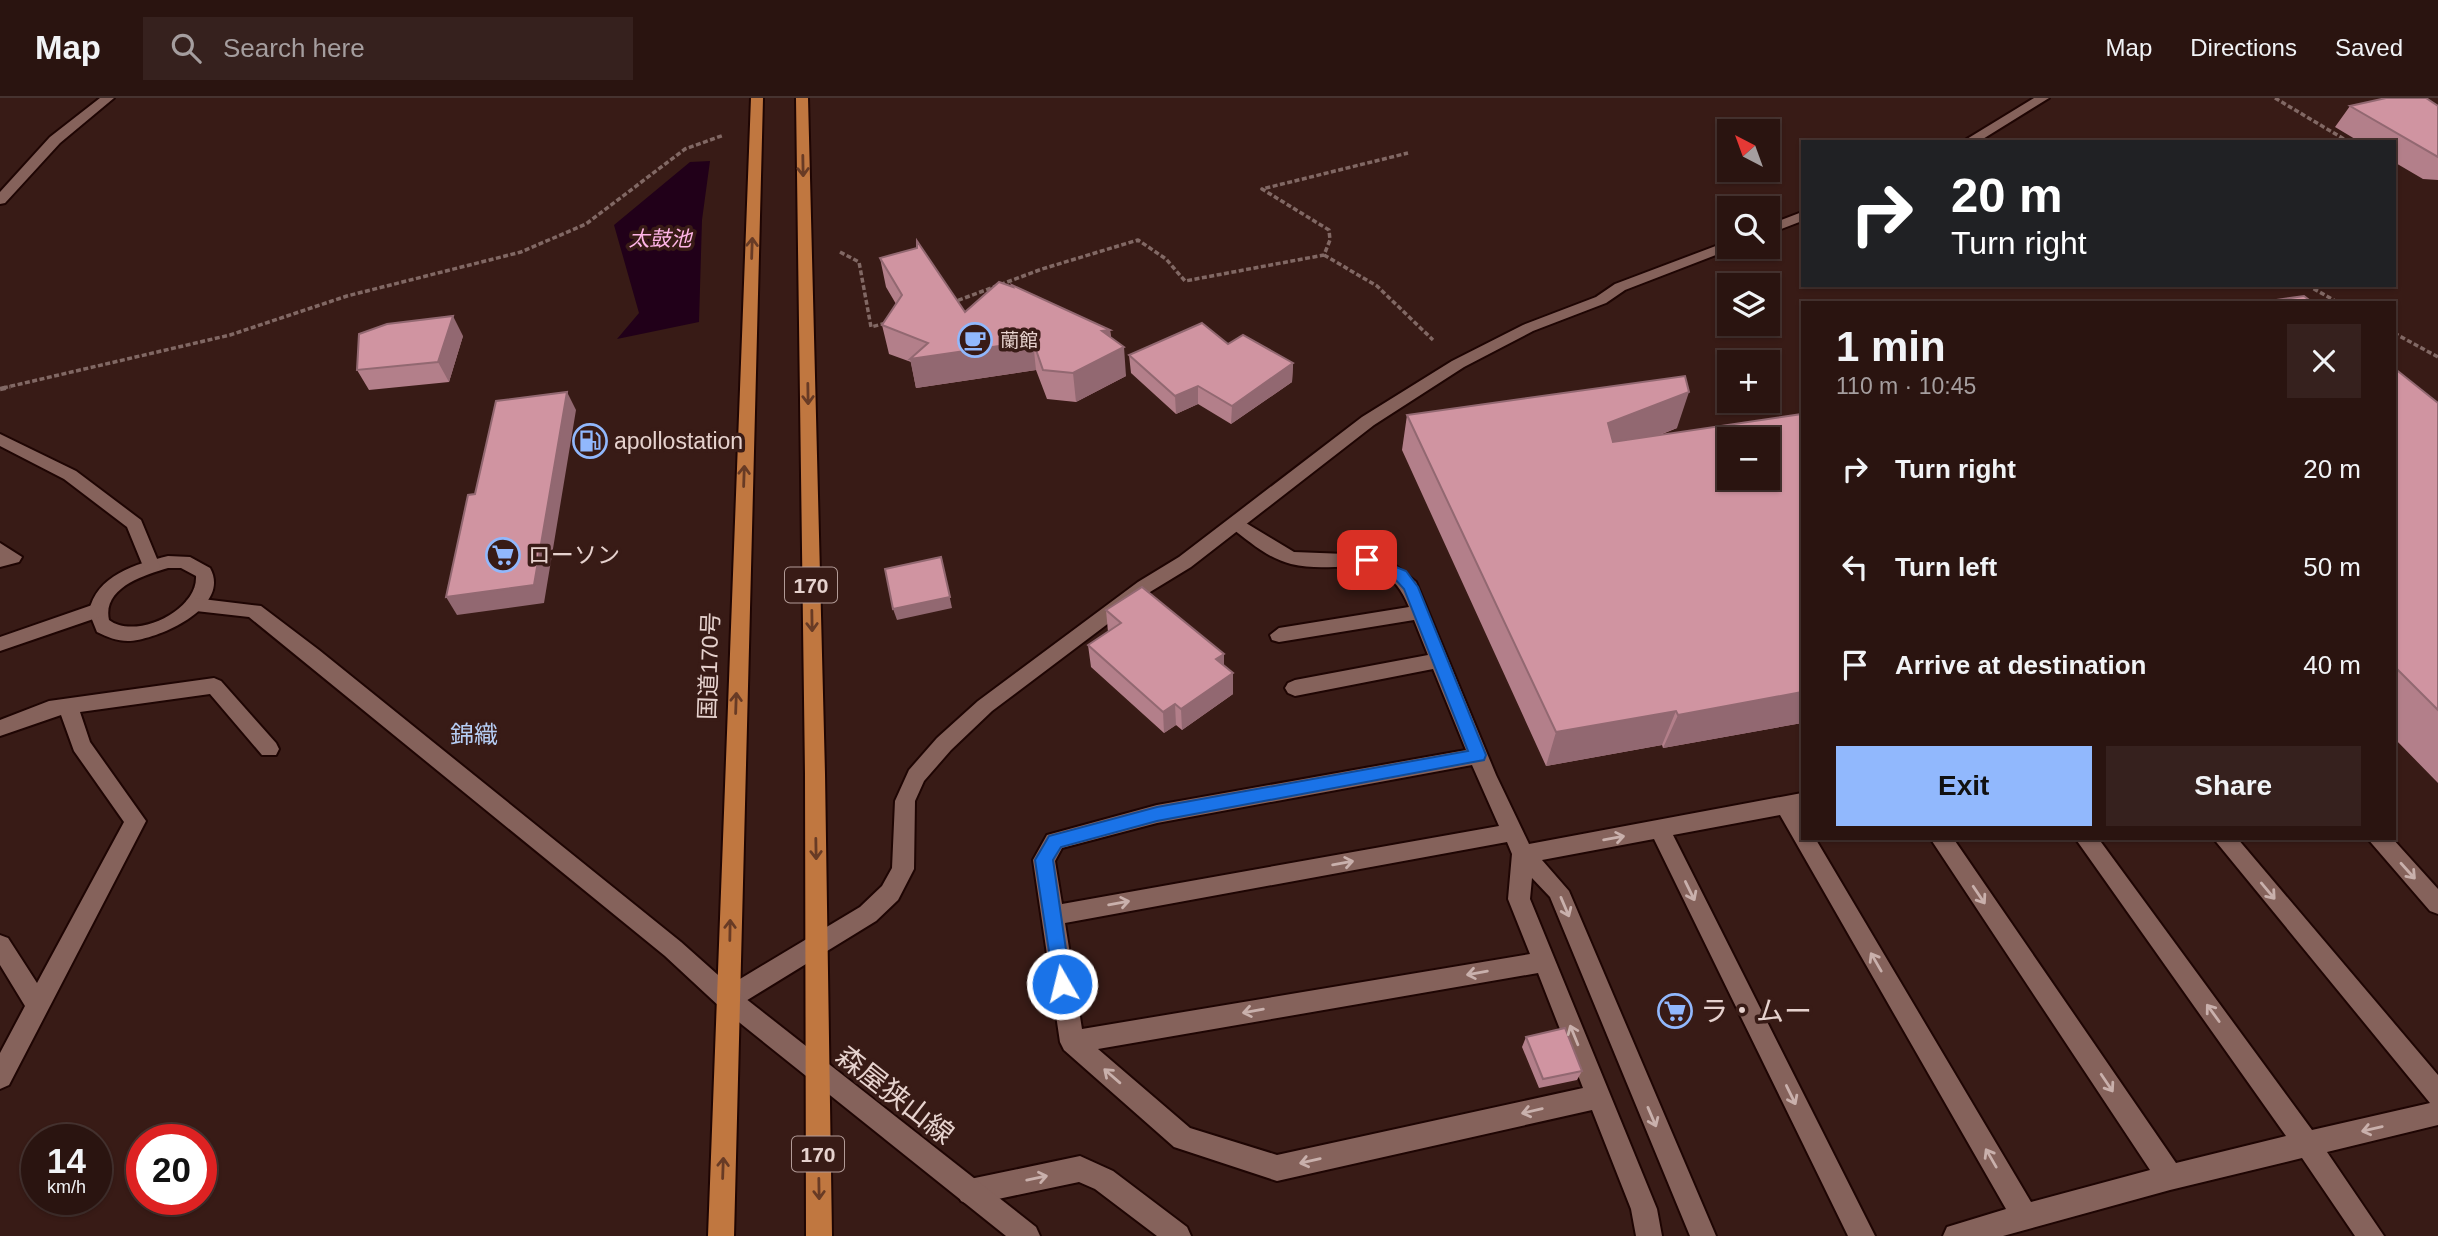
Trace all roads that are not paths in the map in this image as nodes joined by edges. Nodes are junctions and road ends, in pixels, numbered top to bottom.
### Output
1 (108, 98) edge
2 (757, 98) edge
3 (802, 98) edge
4 (2043, 98) edge
5 (1971, 140) edge
6 (0, 200) edge
7 (1801, 216) edge
8 (1780, 225) edge
9 (1717, 250) edge
10 (0, 439) edge
11 (1236, 523) junction
12 (0, 549) edge
13 (0, 561) edge
14 (151, 566) junction
15 (194, 605) junction
16 (98, 610) junction
17 (1420, 612) junction
18 (1279, 635) dead end
19 (0, 644) edge
20 (1440, 660) junction
21 (1295, 688) dead end
22 (68, 706) junction
23 (0, 727) edge
24 (268, 749) dead end
25 (1478, 755) junction
26 (1794, 804) edge
27 (1660, 830) junction
28 (1801, 830) edge
29 (1513, 832) junction
30 (1805, 840) edge
31 (1942, 840) edge
32 (2087, 840) edge
33 (2226, 840) edge
34 (2380, 840) edge
35 (1523, 854) junction
36 (2438, 904) edge
37 (1052, 916) junction
38 (817, 944) junction
39 (0, 945) edge
40 (1544, 961) junction
41 (728, 999) junction
42 (38, 1005) junction
43 (1072, 1042) junction
44 (817, 1072) junction
45 (0, 1077) edge
46 (2438, 1094) edge
47 (1599, 1096) junction
48 (2438, 1113) edge
49 (2307, 1144) junction
50 (2170, 1177) junction
51 (970, 1192) junction
52 (2025, 1217) junction
53 (721, 1236) edge
54 (820, 1236) edge
55 (1027, 1236) edge
56 (1178, 1236) edge
57 (1649, 1236) edge
58 (1703, 1236) edge
59 (1861, 1236) edge
60 (1956, 1236) edge
61 (2371, 1236) edge

1 - 6 street
41 -> 2 highway, 国道170号
3 -> 38 highway, 170
4 - 5 street
7 - 8 street
9 - 11 street
10 - 14 street
11 - 17 street
11 - 38 street
12 - 13 street
14 - 15 street
14 - 16 street
15 - 16 street
15 - 41 street, 森屋狭山線
16 - 19 street
17 - 18 street
17 - 20 street
20 - 21 street
20 - 25 street
22 - 23 street
22 - 24 street
22 - 42 street
25 - 29 street
25 - 37 street
26 - 27 street
26 - 28 street
35 -> 27 street
27 -> 59 street
29 - 35 street
37 -> 29 street
52 -> 30 street
31 -> 50 street
49 -> 32 street
33 -> 46 street
34 -> 36 street
35 - 40 street
35 -> 58 street
37 - 43 street
38 - 41 street
38 - 44 highway, 170
39 - 42 street
40 -> 43 street
47 -> 40 street
41 - 44 street, 森屋狭山線
53 -> 41 highway, 国道170号
42 - 45 street
47 -> 43 street
44 - 51 street, 森屋狭山線
44 -> 54 highway, 170
47 - 57 street
48 -> 49 street
49 - 50 street
49 - 61 street
50 - 52 street
51 - 55 street, 森屋狭山線
51 -> 56 street
52 - 60 street

